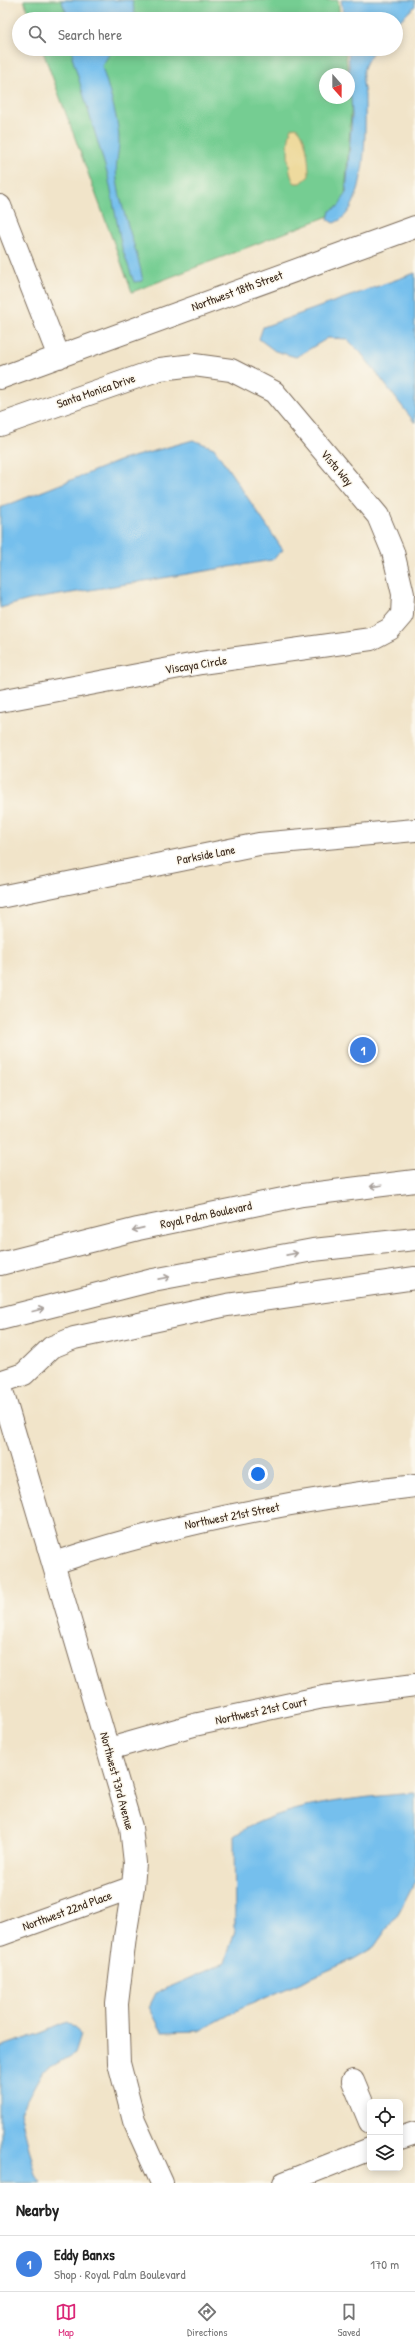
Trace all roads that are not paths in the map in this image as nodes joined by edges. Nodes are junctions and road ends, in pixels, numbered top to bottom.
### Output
1 (0, 206) edge
2 (415, 226) edge
3 (59, 357) junction
4 (194, 365) joint
5 (0, 378) edge
6 (0, 425) edge
7 (390, 629) joint
8 (0, 701) edge
9 (415, 830) edge
10 (0, 897) edge
11 (415, 1181) edge
12 (415, 1239) edge
13 (0, 1264) edge
14 (415, 1278) edge
15 (0, 1319) edge
16 (0, 1383) edge
17 (415, 1486) edge
18 (54, 1563) junction
19 (415, 1685) edge
20 (109, 1749) junction
21 (133, 1887) junction
22 (0, 1935) edge
23 (353, 2081) dead end
24 (367, 2115) edge
25 (415, 2133) edge
26 (403, 2137) edge
27 (367, 2150) edge
28 (162, 2183) edge
29 (284, 2183) edge

1 - 3 street
2 - 3 street, Northwest 18th Street
3 - 5 street, Northwest 18th Street
4 - 6 street, Santa Monica Drive
4 - 7 street, Vista Way
7 - 8 street, Viscaya Circle
9 - 10 street, Parkside Lane
11 -> 13 street, Royal Palm Boulevard
15 -> 12 street
14 - 16 street
16 - 18 street, Northwest 73rd Avenue
17 - 18 street, Northwest 21st Street
18 - 20 street, Northwest 73rd Avenue
19 - 20 street, Northwest 21st Court
20 - 21 street, Northwest 73rd Avenue
21 - 22 street, Northwest 22nd Place
21 - 28 street, Northwest 73rd Avenue
23 - 24 street
25 - 26 street
27 - 29 street

